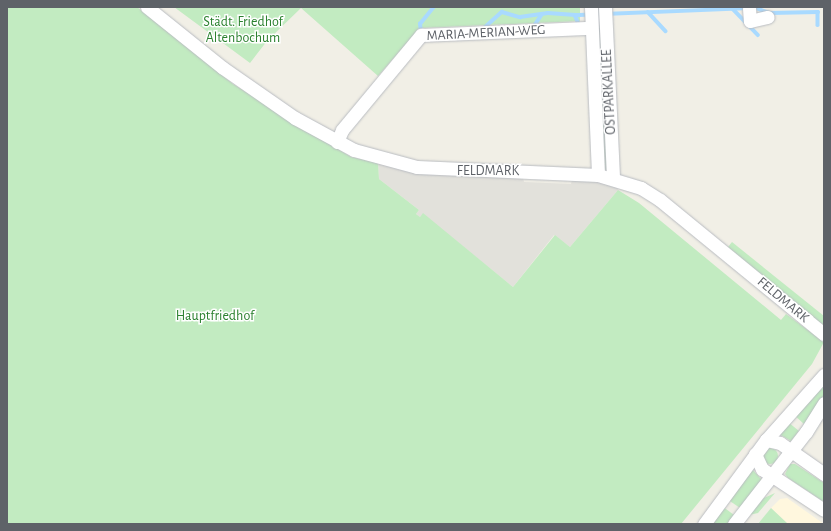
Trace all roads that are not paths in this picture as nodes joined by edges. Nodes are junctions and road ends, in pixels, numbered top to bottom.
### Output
1 (147, 7) edge
2 (591, 7) edge
3 (606, 7) edge
4 (749, 8) edge
5 (768, 17) dead end
6 (591, 28) junction
7 (337, 142) junction
8 (598, 175) junction
9 (613, 177) junction
10 (824, 334) edge
11 (824, 375) edge
12 (824, 403) edge
13 (766, 440) junction
14 (791, 451) junction
15 (755, 454) junction
16 (824, 474) edge
17 (772, 476) junction
18 (824, 510) edge
19 (704, 524) edge
20 (734, 524) edge

1 - 7 street, FELDMARK
2 - 6 street, OSTPARKALLEE
3 - 9 street, OSTPARKALLEE
4 - 5 street
6 - 7 street, MARIA-MERIAN-WEG
6 - 8 street, OSTPARKALLEE
7 - 8 street, FELDMARK
8 - 9 street, FELDMARK
9 - 10 street, FELDMARK
11 - 13 street
12 - 14 street
13 - 14 street
13 - 15 street
14 - 16 street
14 - 17 street
15 - 17 street
15 - 19 street
17 - 18 street
17 - 20 street

